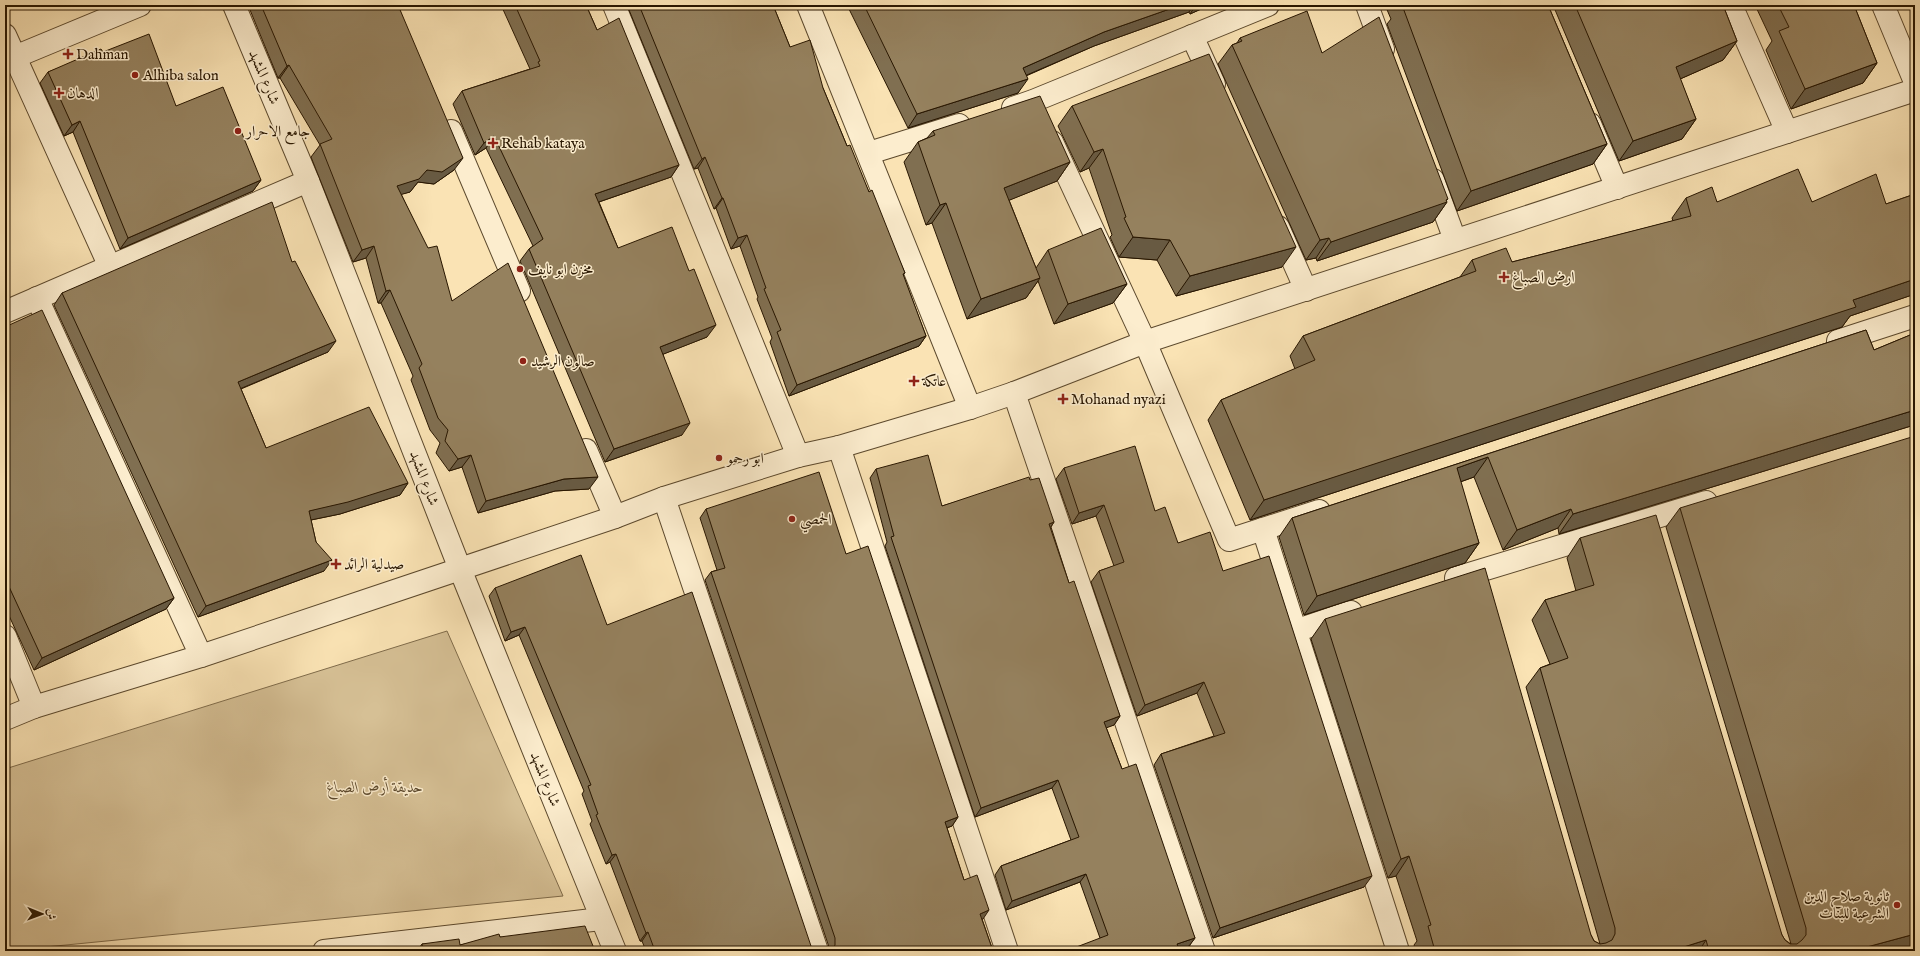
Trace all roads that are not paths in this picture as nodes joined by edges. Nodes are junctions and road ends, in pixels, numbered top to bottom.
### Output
1 (140, 5) edge
2 (234, 5) edge
3 (614, 5) edge
4 (808, 5) edge
5 (1268, 5) edge
6 (1367, 5) edge
7 (1731, 5) edge
8 (1883, 5) edge
9 (5, 35) edge
10 (1192, 36) junction
11 (1910, 56) edge
12 (10, 59) edge
13 (1392, 71) edge
14 (1915, 82) edge
15 (1915, 90) edge
16 (1033, 101) junction
17 (1221, 101) edge
18 (1583, 107) edge
19 (444, 115) edge
20 (1787, 132) junction
21 (869, 153) junction
22 (1425, 160) edge
23 (308, 181) junction
24 (1617, 188) junction
25 (1270, 210) edge
26 (1455, 240) junction
27 (110, 267) junction
28 (1306, 290) junction
29 (38, 298) junction
30 (5, 312) edge
31 (528, 312) edge
32 (1915, 316) edge
33 (1145, 342) junction
34 (1816, 348) edge
35 (1014, 393) junction
36 (970, 408) junction
37 (578, 429) edge
38 (839, 447) junction
39 (798, 456) junction
40 (1726, 495) edge
41 (664, 498) junction
42 (1339, 504) edge
43 (615, 517) junction
44 (1651, 518) junction
45 (1263, 529) junction
46 (1658, 541) edge
47 (460, 569) junction
48 (1480, 571) junction
49 (1436, 585) edge
50 (1486, 594) edge
51 (1369, 607) edge
52 (1295, 630) junction
53 (5, 636) edge
54 (201, 656) junction
55 (34, 707) junction
56 (5, 719) edge
57 (601, 919) junction
58 (324, 951) edge
59 (615, 951) edge
60 (817, 951) edge
61 (1007, 951) edge
62 (1204, 951) edge
63 (1398, 951) edge

1 - 12 street
2 - 23 street, شارع المشهد
3 - 39 street
4 - 21 street
5 - 10 street
6 - 13 street
7 - 20 street
8 - 11 street
9 - 12 street
10 - 16 street
10 - 17 street
11 - 14 street
12 - 27 street
15 - 20 street
16 - 21 street
16 - 33 street
18 - 24 street
19 - 31 street
20 - 24 street
21 - 36 street
22 - 26 street
23 - 27 street
23 - 47 street, شارع المشهد
24 - 26 street
25 - 28 street
26 - 28 street
27 - 29 street
28 - 33 street
29 - 30 street
29 - 54 street
32 - 34 street
33 - 35 street
33 - 45 street
35 - 36 street
35 - 62 street
36 - 38 street
37 - 43 street
38 - 39 street
38 - 61 street
39 - 41 street
40 - 44 street
41 - 43 street
41 - 60 street
42 - 45 street
43 - 47 street
44 - 46 street
44 - 48 street
45 - 52 street
47 - 54 street
47 - 57 street, شارع المشهد
48 - 49 street
48 - 50 street
51 - 52 street
52 - 63 street
53 - 55 street
54 - 55 street
55 - 56 street
57 - 58 street
57 - 59 street, شارع المشهد

